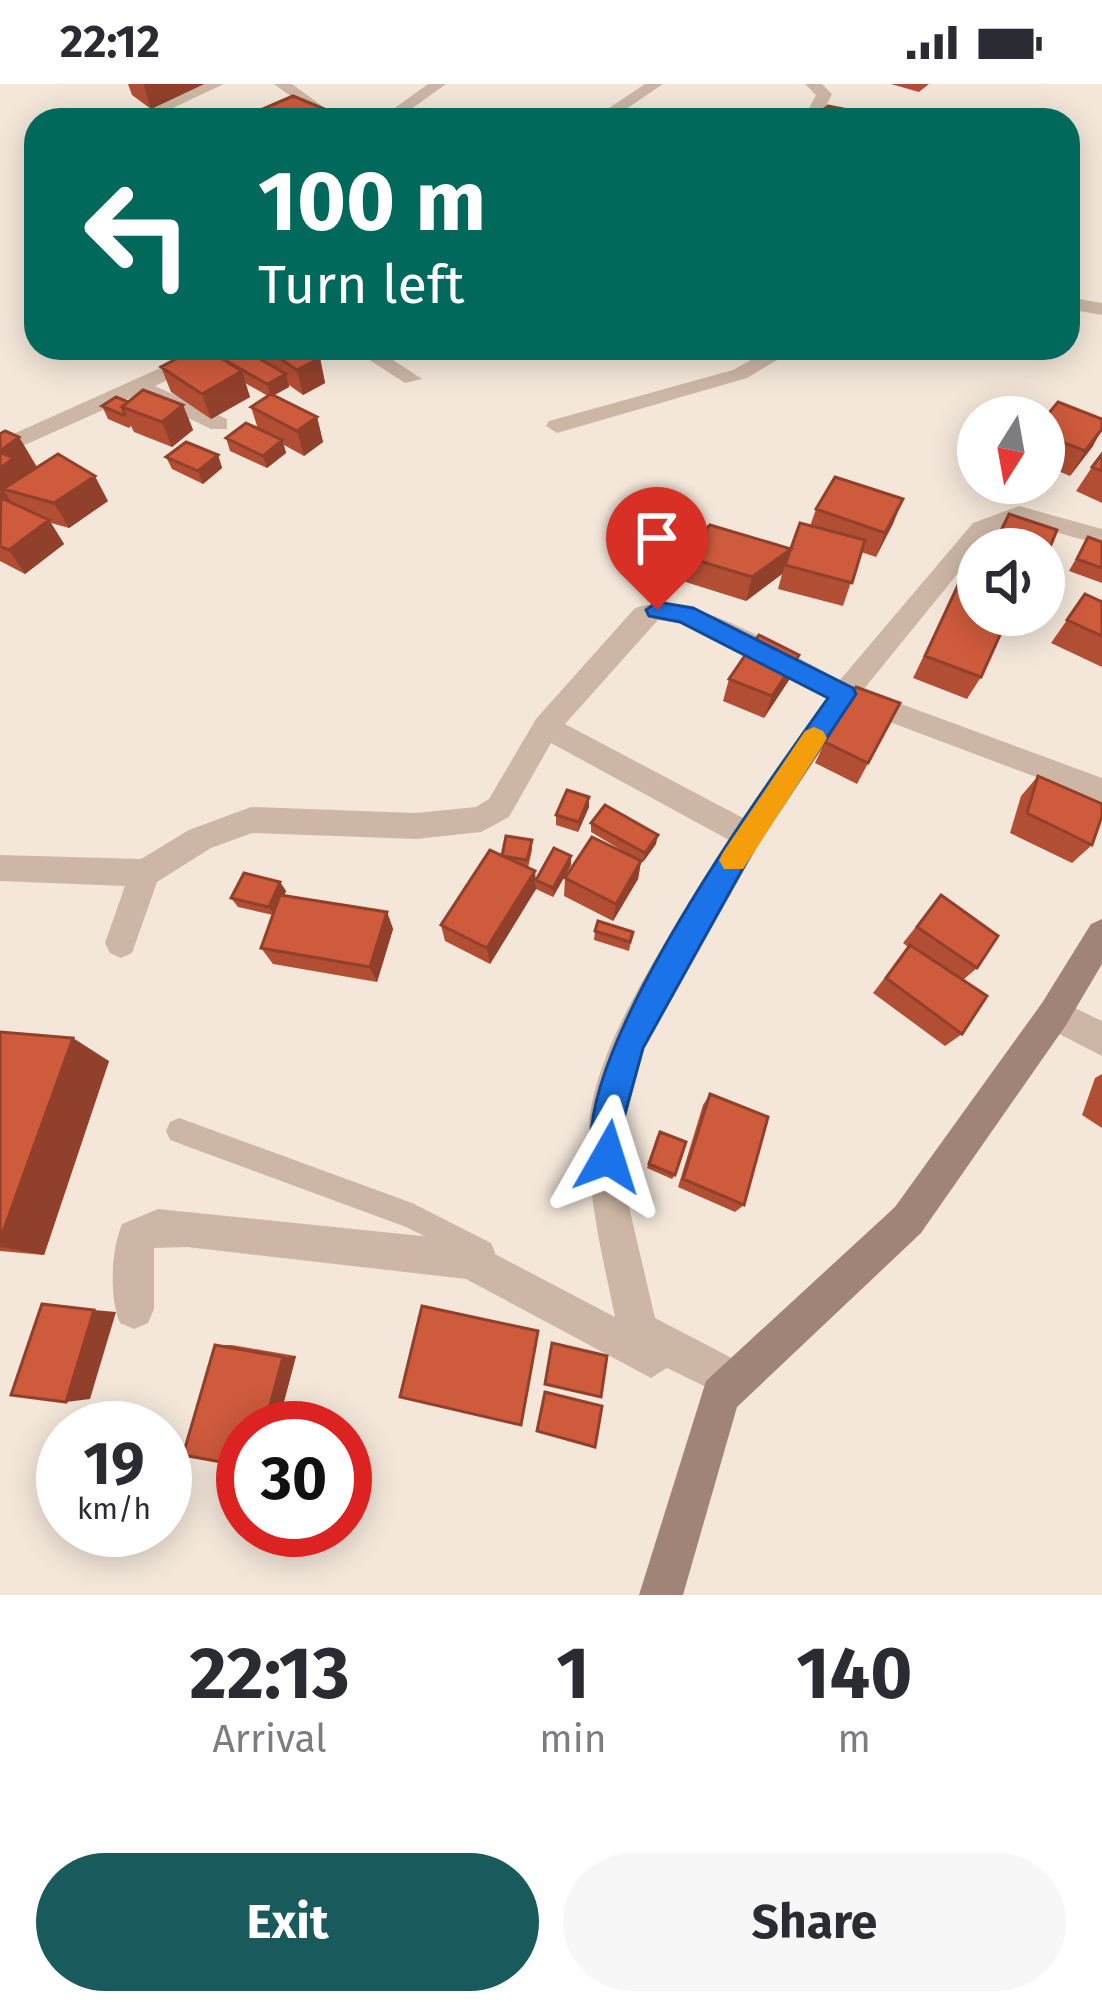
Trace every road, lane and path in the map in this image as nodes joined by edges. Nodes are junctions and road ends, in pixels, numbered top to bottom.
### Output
1 (217, 84) edge
2 (282, 84) edge
3 (438, 84) edge
4 (656, 84) edge
5 (813, 84) edge
6 (162, 108) edge
7 (316, 108) edge
8 (403, 108) edge
9 (618, 108) edge
10 (820, 108) edge
11 (195, 360) edge
12 (381, 360) edge
13 (765, 360) edge
14 (412, 379) dead end
15 (136, 386) junction
16 (218, 424) dead end
17 (557, 426) dead end
18 (0, 449) edge
19 (1102, 537) edge
20 (844, 694) junction
21 (546, 728) junction
22 (1102, 790) edge
23 (748, 835) junction
24 (0, 868) edge
25 (145, 873) junction
26 (1102, 934) edge
27 (122, 944) dead end
28 (1054, 1014) junction
29 (1102, 1039) edge
30 (179, 1131) dead end
31 (134, 1309) dead end
32 (638, 1330) junction
33 (726, 1387) junction
34 (661, 1595) edge

1 - 6 street
2 - 7 street
3 - 8 street
4 - 9 street
5 - 10 street
11 - 15 street
12 - 14 street
13 - 17 street
15 - 16 street
15 - 18 street
19 - 20 street
20 - 21 street
20 - 22 street
20 - 23 street
21 - 23 street
21 - 25 street
23 - 32 street
24 - 25 street
25 - 27 street
26 - 28 street
28 - 29 street
28 - 33 street
30 - 32 lane
31 - 33 street
32 - 33 street
33 - 34 street

